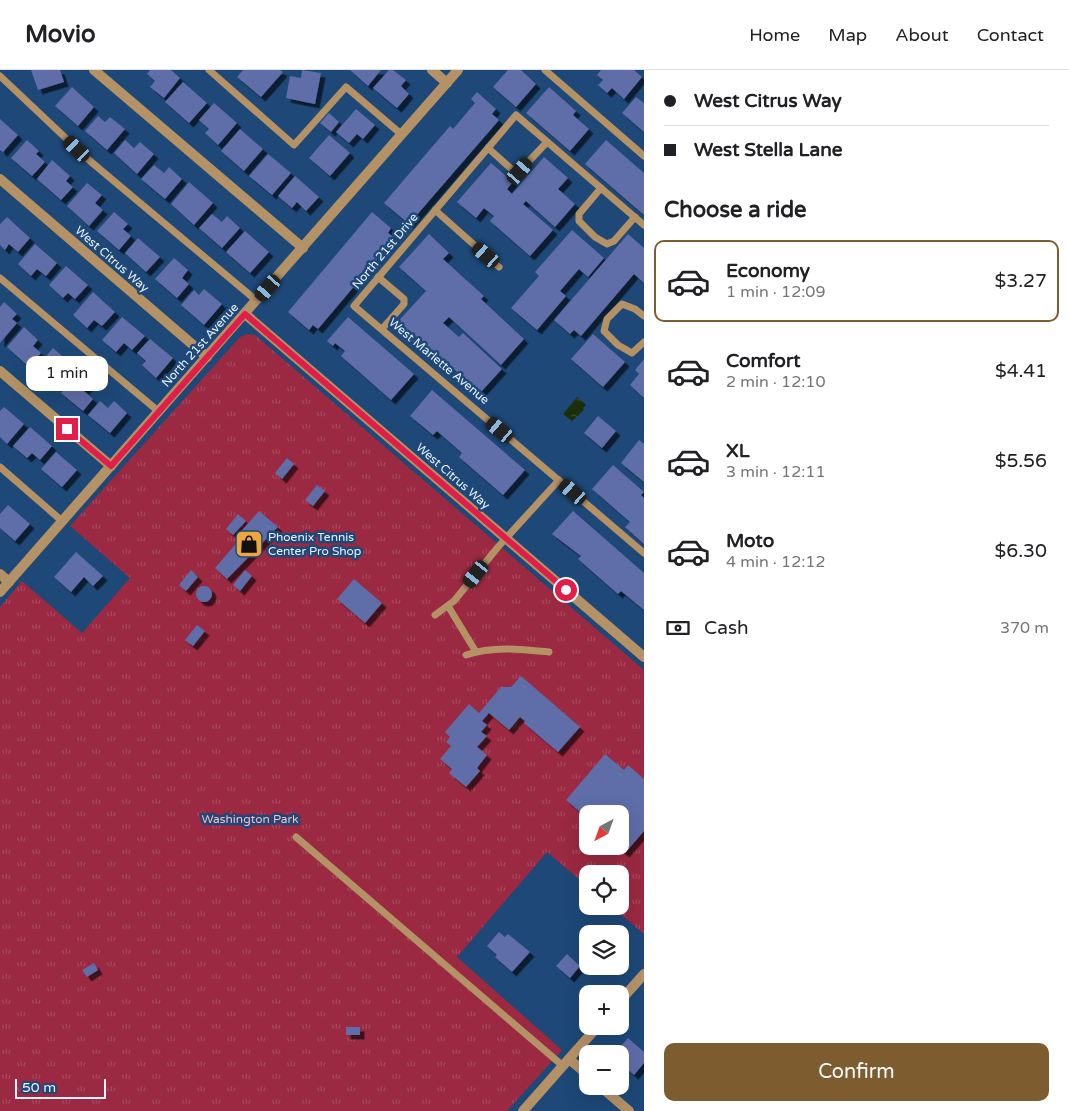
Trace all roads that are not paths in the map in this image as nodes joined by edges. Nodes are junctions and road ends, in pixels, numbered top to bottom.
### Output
1 (94, 70) edge
2 (209, 70) edge
3 (432, 70) edge
4 (458, 70) edge
5 (545, 70) edge
6 (0, 76) edge
7 (447, 83) junction
8 (401, 134) junction
9 (547, 142) junction
10 (488, 148) junction
11 (644, 156) edge
12 (0, 179) edge
13 (601, 188) junction
14 (435, 210) junction
15 (634, 217) junction
16 (644, 225) edge
17 (303, 248) junction
18 (499, 267) dead end
19 (378, 277) junction
20 (0, 278) edge
21 (257, 301) junction
22 (354, 306) joint
23 (643, 312) edge
24 (245, 314) junction
25 (382, 329) junction
26 (644, 342) edge
27 (207, 357) junction
28 (0, 371) edge
29 (158, 411) junction
30 (111, 466) junction
31 (0, 467) edge
32 (559, 480) junction
33 (62, 521) junction
34 (506, 538) junction
35 (644, 553) edge
36 (0, 574) edge
37 (9, 582) junction
38 (0, 592) edge
39 (448, 606) junction
40 (435, 615) dead end
41 (476, 652) junction
42 (549, 652) dead end
43 (466, 655) dead end
44 (644, 656) edge
45 (296, 837) dead end
46 (644, 974) edge
47 (629, 991) edge
48 (590, 1035) edge
49 (566, 1063) junction
50 (579, 1070) edge
51 (610, 1095) edge
52 (523, 1111) edge
53 (629, 1111) edge

1 - 17 street
2 - 8 lane
3 - 7 street
4 - 7 street, North 21st Avenue
5 - 11 lane
6 - 21 lane
7 - 8 street, North 21st Avenue
8 - 17 street, North 21st Avenue
9 - 10 lane
9 - 10 lane, North 21st Drive
9 - 13 lane
10 - 14 lane, North 21st Drive
12 - 27 street, West Citrus Way
13 - 15 lane
13 - 15 lane
14 - 18 lane, North 21st Drive
14 - 19 lane, North 21st Drive
15 - 16 lane
17 - 21 street, North 21st Avenue
19 - 22 lane, North 21st Drive
19 - 25 lane
20 - 29 lane
21 - 24 street, North 21st Avenue
22 - 25 lane, West Marlette Avenue
23 - 26 lane
24 - 27 street, North 21st Avenue
24 - 34 street, West Citrus Way
25 - 32 lane, West Marlette Avenue
27 - 29 street, North 21st Avenue
28 - 30 street
29 - 30 street, North 21st Avenue
30 - 33 street, North 21st Avenue
31 - 33 lane
32 - 34 lane
32 - 35 lane, West Marlette Avenue
33 - 37 street, North 21st Avenue
34 - 39 lane
34 - 44 street, West Citrus Way
36 - 37 street
37 - 38 street, North 21st Avenue
39 - 40 lane
39 - 41 lane
41 - 42 lane
41 - 43 lane
45 - 49 lane
46 - 47 street
48 - 49 street
49 - 50 street
49 - 52 street
51 - 53 street

